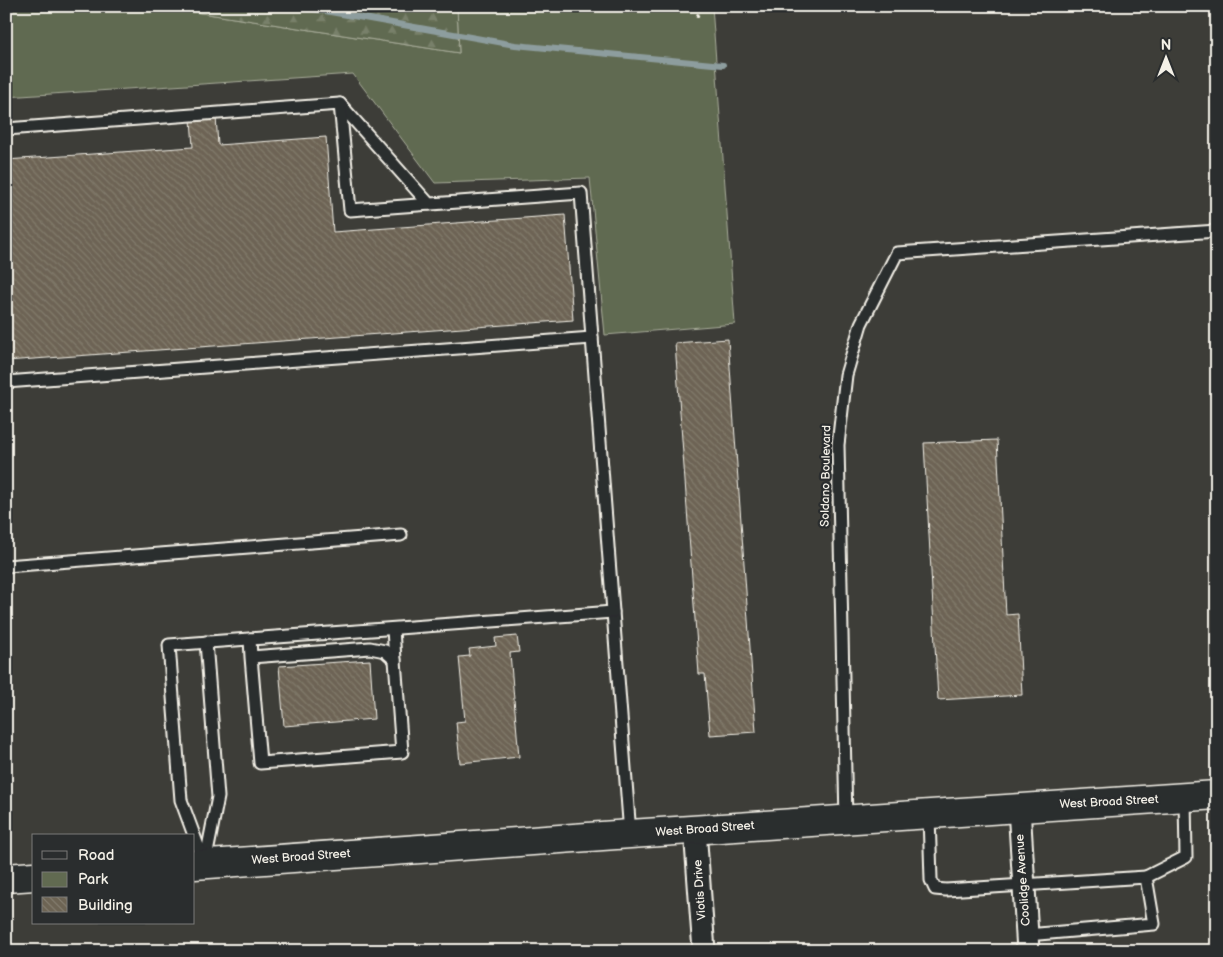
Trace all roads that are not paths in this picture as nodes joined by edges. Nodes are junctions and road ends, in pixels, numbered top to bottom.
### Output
1 (340, 104) junction
2 (6, 129) edge
3 (429, 204) junction
4 (1217, 231) edge
5 (592, 338) junction
6 (6, 382) edge
7 (401, 535) dead end
8 (6, 566) edge
9 (613, 612) junction
10 (393, 628) junction
11 (250, 639) junction
12 (206, 642) junction
13 (251, 657) junction
14 (395, 660) junction
15 (1217, 795) edge
16 (1184, 798) junction
17 (1018, 808) junction
18 (929, 815) junction
19 (846, 821) junction
20 (695, 830) junction
21 (190, 834) edge
22 (630, 834) junction
23 (195, 851) edge
24 (199, 865) edge
25 (32, 876) edge
26 (1146, 877) junction
27 (6, 878) edge
28 (1023, 885) junction
29 (1027, 943) edge
30 (704, 951) edge

1 - 2 lane
1 - 3 lane
1 - 3 lane
3 - 5 lane
4 - 19 lane, Soldano Boulevard
5 - 6 lane
5 - 9 lane
7 - 8 lane
9 - 10 lane
9 - 22 lane
10 - 11 lane
10 - 14 lane
11 - 12 lane
11 - 13 lane
12 - 21 lane
12 - 24 lane
13 - 14 lane
13 - 14 lane
15 - 16 main road, West Broad Street
16 - 17 main road, West Broad Street
16 - 26 lane
17 - 18 main road, West Broad Street
17 - 28 street, Coolidge Avenue
18 - 19 main road, West Broad Street
18 - 28 lane
19 - 20 main road, West Broad Street
20 - 22 main road, West Broad Street
20 - 30 street, Viotis Drive
22 - 24 main road, West Broad Street
23 - 24 lane
25 - 27 main road
26 - 28 lane
26 - 29 lane
28 - 29 street, Coolidge Avenue

